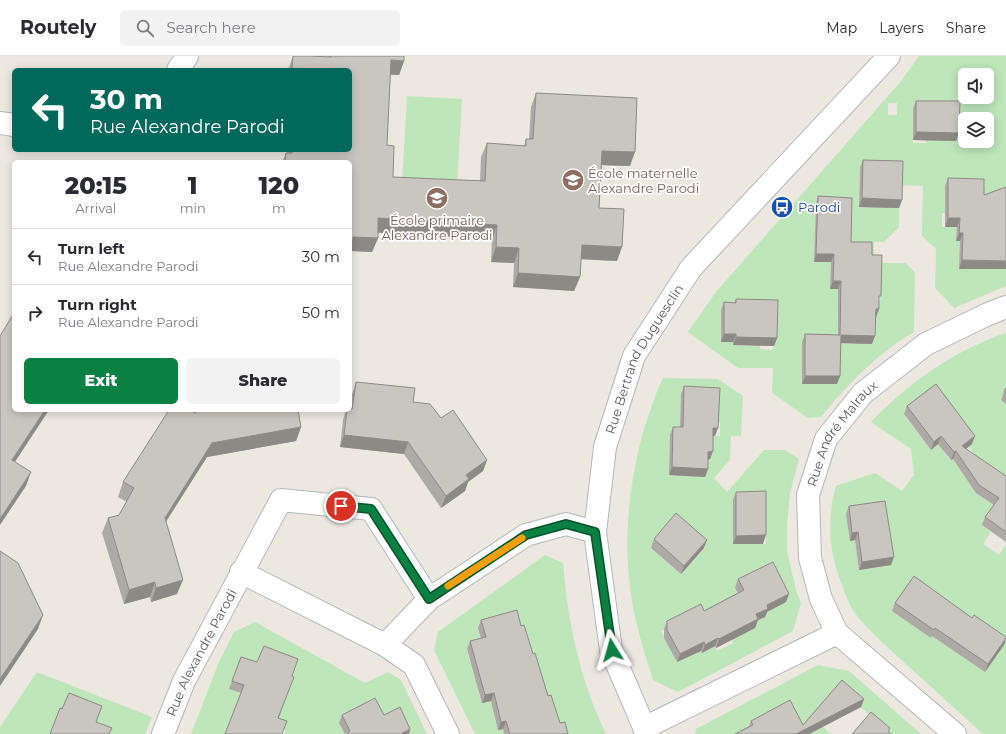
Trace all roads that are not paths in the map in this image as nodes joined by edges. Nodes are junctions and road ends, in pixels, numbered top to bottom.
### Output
1 (187, 56) edge
2 (889, 56) edge
3 (179, 68) edge
4 (0, 124) edge
5 (12, 124) edge
6 (1006, 307) edge
7 (595, 532) junction
8 (241, 572) junction
9 (429, 599) junction
10 (837, 633) junction
11 (385, 644) junction
12 (645, 731) edge
13 (162, 734) edge
14 (448, 734) edge
15 (955, 734) edge

1 - 3 street
2 - 7 street, Rue Bertrand Duguesclin
4 - 5 street
6 - 10 street, Rue André Malraux
7 - 9 street
7 - 12 street, Rue Bertrand Duguesclin
8 - 9 street, Rue Alexandre Parodi
8 - 11 street
8 - 13 street, Rue Alexandre Parodi
9 - 11 street
10 - 12 street
10 - 15 street, Rue André Malraux
11 - 14 street

